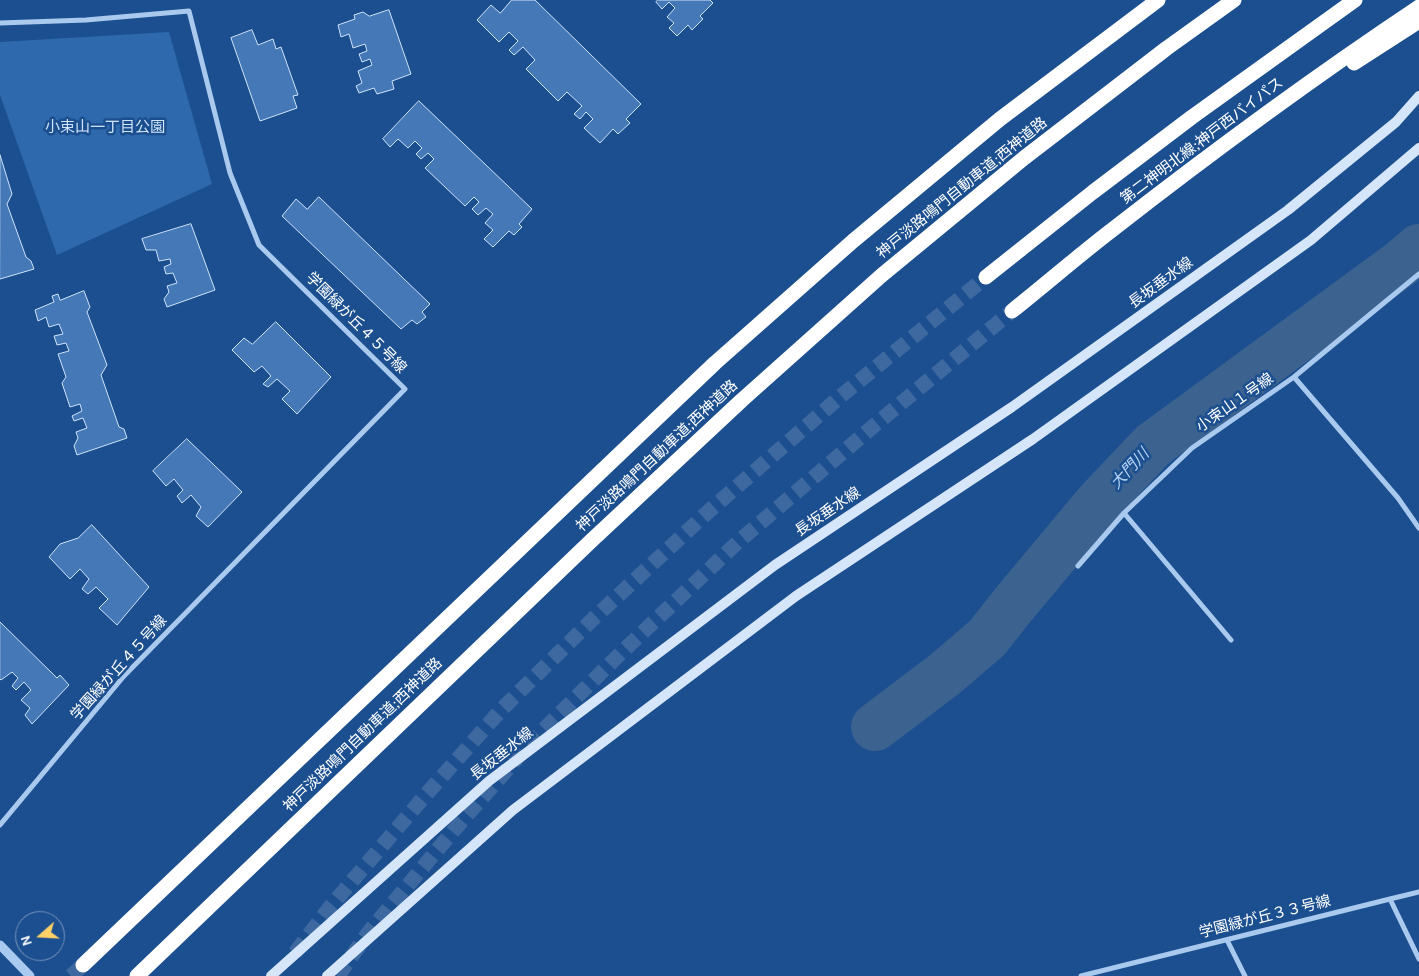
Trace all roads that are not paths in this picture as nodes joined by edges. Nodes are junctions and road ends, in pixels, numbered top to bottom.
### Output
1 (1158, 0) edge
2 (1234, 0) edge
3 (1355, 0) edge
4 (1419, 7) edge
5 (1419, 21) edge
6 (0, 23) edge
7 (1419, 96) edge
8 (1419, 148) edge
9 (1216, 151) junction
10 (1419, 274) edge
11 (986, 277) tunnel mouth
12 (1012, 311) tunnel mouth
13 (1294, 377) junction
14 (1124, 513) junction
15 (1419, 528) edge
16 (1078, 566) dead end
17 (1231, 640) dead end
18 (0, 825) edge
19 (1419, 892) edge
20 (1390, 899) junction
21 (1227, 940) junction
22 (0, 944) edge
23 (1419, 959) edge
24 (83, 965) tunnel mouth
25 (30, 976) edge
26 (137, 976) edge
27 (271, 976) edge
28 (327, 976) edge
29 (1081, 976) edge
30 (1245, 976) edge

1 - 24 highway, 神戸淡路鳴門自動車道;西神道路
2 - 26 highway, 神戸淡路鳴門自動車道;西神道路
3 - 11 highway, 第二神明北線;神戸西バイパス
4 - 9 highway, 第二神明北線;神戸西バイパス
5 - 9 highway
6 - 18 street, 学園緑が丘４５号線
7 - 27 main road, 長坂垂水線
8 - 28 main road
9 - 12 highway, 第二神明北線;神戸西バイパス
10 - 13 street, 小束山１号線
13 - 14 street, 小束山１号線
13 - 15 street
14 - 16 street, 小束山１号線
14 - 17 street
19 - 20 street, 学園緑が丘３３号線
20 - 21 street, 学園緑が丘３３号線
20 - 23 street
21 - 29 street, 学園緑が丘３３号線
21 - 30 street
22 - 25 street

